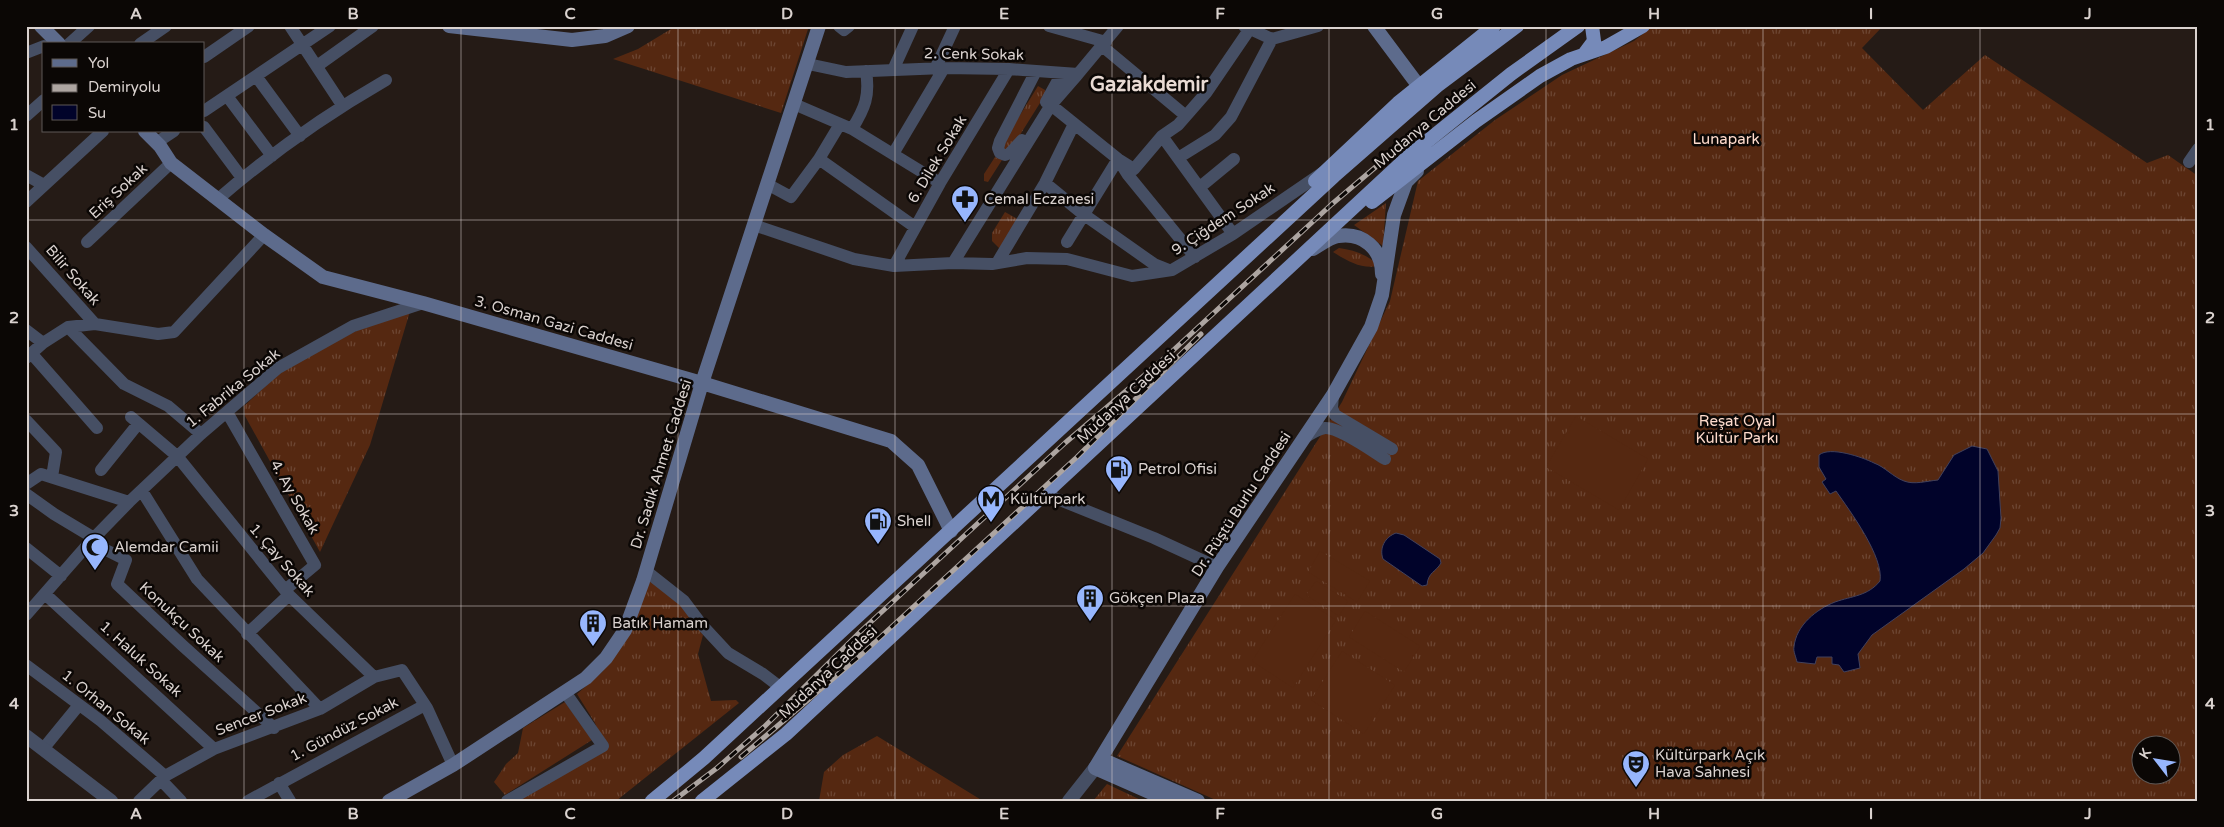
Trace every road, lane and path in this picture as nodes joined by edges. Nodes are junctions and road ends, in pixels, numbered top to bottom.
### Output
1 (41, 26) edge
2 (89, 26) edge
3 (166, 26) edge
4 (250, 26) edge
5 (290, 26) edge
6 (330, 26) edge
7 (373, 26) edge
8 (449, 26) edge
9 (628, 26) edge
10 (819, 26) edge
11 (839, 26) edge
12 (849, 26) edge
13 (914, 26) edge
14 (955, 26) edge
15 (1049, 26) edge
16 (1118, 26) edge
17 (1318, 26) edge
18 (1494, 26) edge
19 (1517, 26) edge
20 (1578, 26) edge
21 (1592, 26) edge
22 (1643, 26) edge
23 (1247, 28) edge
24 (1378, 28) edge
25 (496, 29) edge
26 (1272, 39) junction
27 (54, 42) edge
28 (60, 42) edge
29 (143, 42) edge
30 (1104, 44) junction
31 (303, 45) junction
32 (42, 48) edge
33 (26, 53) edge
34 (1585, 54) junction
35 (205, 56) edge
36 (808, 64) junction
37 (317, 66) junction
38 (939, 68) junction
39 (1009, 69) junction
40 (893, 70) junction
41 (866, 71) junction
42 (1036, 71) junction
43 (1062, 73) junction
44 (1078, 74) junction
45 (256, 76) junction
46 (386, 80) dead end
47 (1418, 85) junction
48 (227, 96) junction
49 (42, 102) edge
50 (794, 104) junction
51 (342, 105) junction
52 (1051, 105) junction
53 (205, 111) edge
54 (26, 116) edge
55 (1186, 116) junction
56 (840, 124) junction
57 (1074, 124) junction
58 (205, 128) edge
59 (852, 129) junction
60 (102, 132) edge
61 (146, 132) edge
62 (172, 132) edge
63 (300, 136) junction
64 (1162, 136) junction
65 (156, 143) junction
66 (2198, 148) edge
67 (893, 154) junction
68 (272, 156) junction
69 (1178, 158) junction
70 (1429, 158) junction
71 (819, 159) junction
72 (1118, 159) junction
73 (1234, 159) dead end
74 (2189, 162) dead end
75 (171, 163) junction
76 (1325, 172) junction
77 (26, 175) edge
78 (242, 178) junction
79 (940, 183) junction
80 (1044, 183) junction
81 (768, 184) junction
82 (44, 185) junction
83 (1200, 187) junction
84 (218, 199) junction
85 (26, 202) edge
86 (1083, 214) junction
87 (754, 225) junction
88 (915, 228) junction
89 (1233, 234) junction
90 (264, 235) junction
91 (87, 242) dead end
92 (1067, 242) dead end
93 (26, 247) edge
94 (1308, 252) junction
95 (1195, 258) junction
96 (953, 263) junction
97 (998, 263) junction
98 (894, 266) junction
99 (1172, 270) junction
100 (1226, 276) junction
101 (1382, 295) junction
102 (423, 303) junction
103 (94, 324) junction
104 (68, 327) junction
105 (26, 330) edge
106 (42, 344) junction
107 (29, 356) edge
108 (702, 383) junction
109 (1333, 395) junction
110 (227, 412) junction
111 (26, 420) edge
112 (97, 428) dead end
113 (201, 434) junction
114 (1303, 439) junction
115 (177, 456) junction
116 (101, 470) dead end
117 (52, 476) junction
118 (26, 484) edge
119 (142, 491) junction
120 (26, 494) edge
121 (1045, 494) junction
122 (130, 502) junction
123 (951, 532) junction
124 (92, 540) junction
125 (26, 548) edge
126 (1218, 567) junction
127 (646, 571) junction
128 (61, 576) junction
129 (287, 593) junction
130 (45, 594) junction
131 (27, 612) edge
132 (247, 634) junction
133 (26, 665) edge
134 (374, 676) junction
135 (780, 687) junction
136 (565, 692) junction
137 (79, 705) junction
138 (425, 705) junction
139 (320, 709) junction
140 (274, 728) junction
141 (26, 736) edge
142 (43, 749) junction
143 (214, 749) junction
144 (1098, 763) junction
145 (453, 765) junction
146 (164, 778) junction
147 (279, 783) junction
148 (111, 801) edge
149 (140, 801) edge
150 (181, 801) edge
151 (248, 801) edge
152 (290, 801) edge
153 (389, 801) edge
154 (507, 801) edge
155 (652, 801) edge
156 (702, 801) edge
157 (1069, 801) edge
158 (1170, 801) edge
159 (1198, 801) edge

1 - 27 main road
2 - 28 street
3 - 29 street
4 - 35 street
5 - 31 street
6 - 31 street
7 - 37 street
8 - 25 main road
9 - 25 main road
10 - 36 main road, Dr. Sadık Ahmet Caddesi
11 - 12 street
13 - 40 street
14 - 38 street
15 - 30 street
16 - 30 street
17 - 26 street
18 - 47 highway
19 - 100 highway, Mudanya Caddesi
20 - 94 highway, Mudanya Caddesi
21 - 34 highway
22 - 34 highway
23 - 26 street
23 - 55 street
24 - 47 main road
26 - 69 street
30 - 44 street
30 - 55 street
31 - 37 street
31 - 45 street
32 - 33 street
34 - 70 highway
36 - 41 street, 2. Cenk Sokak
36 - 50 main road, Dr. Sadık Ahmet Caddesi
37 - 51 street
38 - 39 street, 2. Cenk Sokak
38 - 40 street, 2. Cenk Sokak
38 - 67 street
39 - 42 street, 2. Cenk Sokak
39 - 79 street, 6. Dilek Sokak
40 - 41 street, 2. Cenk Sokak
41 - 59 street
42 - 43 street, 2. Cenk Sokak
42 - 43 street
43 - 44 street, 2. Cenk Sokak
44 - 52 street
45 - 48 street
45 - 63 street
46 - 51 street
47 - 76 highway
48 - 53 street
48 - 68 street
49 - 54 street
50 - 56 street
50 - 81 main road, Dr. Sadık Ahmet Caddesi
51 - 63 street
52 - 57 street
52 - 96 street
55 - 64 street
56 - 59 street
56 - 71 street
57 - 72 street
57 - 80 street
58 - 78 street
59 - 67 street
60 - 82 street
61 - 65 main road, 3. Osman Gazi Caddesi
62 - 65 street
63 - 68 street
64 - 69 street
64 - 72 street
65 - 75 main road, 3. Osman Gazi Caddesi
66 - 74 street
67 - 79 street
68 - 78 street
69 - 83 street
70 - 94 highway
70 - 101 main road
71 - 81 street
71 - 88 street
72 - 86 street
72 - 95 street
73 - 83 street
75 - 84 main road, 3. Osman Gazi Caddesi
75 - 91 street, Eriş Sokak
76 - 89 street, 9. Çiğdem Sokak
76 - 100 highway
77 - 82 street
78 - 84 street
79 - 88 street, 6. Dilek Sokak
80 - 86 street
80 - 97 street
81 - 87 main road, Dr. Sadık Ahmet Caddesi
82 - 85 street
83 - 89 street
84 - 90 main road, 3. Osman Gazi Caddesi
86 - 92 street
86 - 99 street
87 - 98 street, 9. Çiğdem Sokak
87 - 108 main road, Dr. Sadık Ahmet Caddesi
88 - 98 street, 6. Dilek Sokak
89 - 95 street, 9. Çiğdem Sokak
90 - 102 main road, 3. Osman Gazi Caddesi
90 - 103 street
93 - 103 street, Bilir Sokak
94 - 101 main road
94 - 121 highway, Mudanya Caddesi
95 - 99 street, 9. Çiğdem Sokak
96 - 97 street, 9. Çiğdem Sokak
96 - 98 street, 9. Çiğdem Sokak
97 - 99 street, 9. Çiğdem Sokak
100 - 123 highway, Mudanya Caddesi
101 - 109 main road, Dr. Rüştü Burlu Caddesi
102 - 108 main road, 3. Osman Gazi Caddesi
102 - 110 street, 1. Fabrika Sokak
103 - 104 street
104 - 106 street
104 - 113 street
105 - 106 street
106 - 107 street
107 - 112 street
108 - 123 main road, 3. Osman Gazi Caddesi
108 - 127 main road, Dr. Sadık Ahmet Caddesi
109 - 114 main road, Dr. Rüştü Burlu Caddesi
109 - 114 street
110 - 113 street, 1. Fabrika Sokak
110 - 129 street, 4. Ay Sokak
111 - 117 street
113 - 115 street, 1. Fabrika Sokak
114 - 126 main road, Dr. Rüştü Burlu Caddesi
115 - 116 street, 1. Çay Sokak
115 - 119 street, 1. Fabrika Sokak
115 - 129 street, 1. Çay Sokak
117 - 118 street
117 - 122 street
119 - 122 street, 1. Fabrika Sokak
119 - 132 street
120 - 124 street
121 - 126 street
121 - 156 highway, Mudanya Caddesi
122 - 124 street, 1. Fabrika Sokak
123 - 135 highway, Mudanya Caddesi
124 - 128 street, 1. Fabrika Sokak
124 - 140 street, Konukçu Sokak
125 - 128 street
126 - 144 main road, Dr. Rüştü Burlu Caddesi
127 - 135 street
127 - 136 main road, Dr. Sadık Ahmet Caddesi
128 - 130 street, 1. Fabrika Sokak
129 - 132 street
129 - 134 street, 1. Çay Sokak
130 - 131 street, 1. Fabrika Sokak
130 - 143 street, 1. Haluk Sokak
132 - 139 street
133 - 137 street, 1. Orhan Sokak
134 - 138 street, Sencer Sokak
134 - 139 street, Sencer Sokak
135 - 155 highway, Mudanya Caddesi
136 - 145 main road, Dr. Sadık Ahmet Caddesi
136 - 154 street
137 - 142 street
137 - 146 street, 1. Orhan Sokak
138 - 145 street
138 - 147 street, 1. Gündüz Sokak
139 - 140 street, Sencer Sokak
140 - 143 street, Sencer Sokak
141 - 142 street
142 - 148 street
143 - 146 street, Sencer Sokak
144 - 157 street, Dr. Rüştü Burlu Caddesi
144 - 158 main road
144 - 159 main road
145 - 153 main road, Dr. Sadık Ahmet Caddesi
146 - 149 street, Sencer Sokak
146 - 150 street, 1. Orhan Sokak
147 - 151 street, 1. Gündüz Sokak
147 - 152 street

